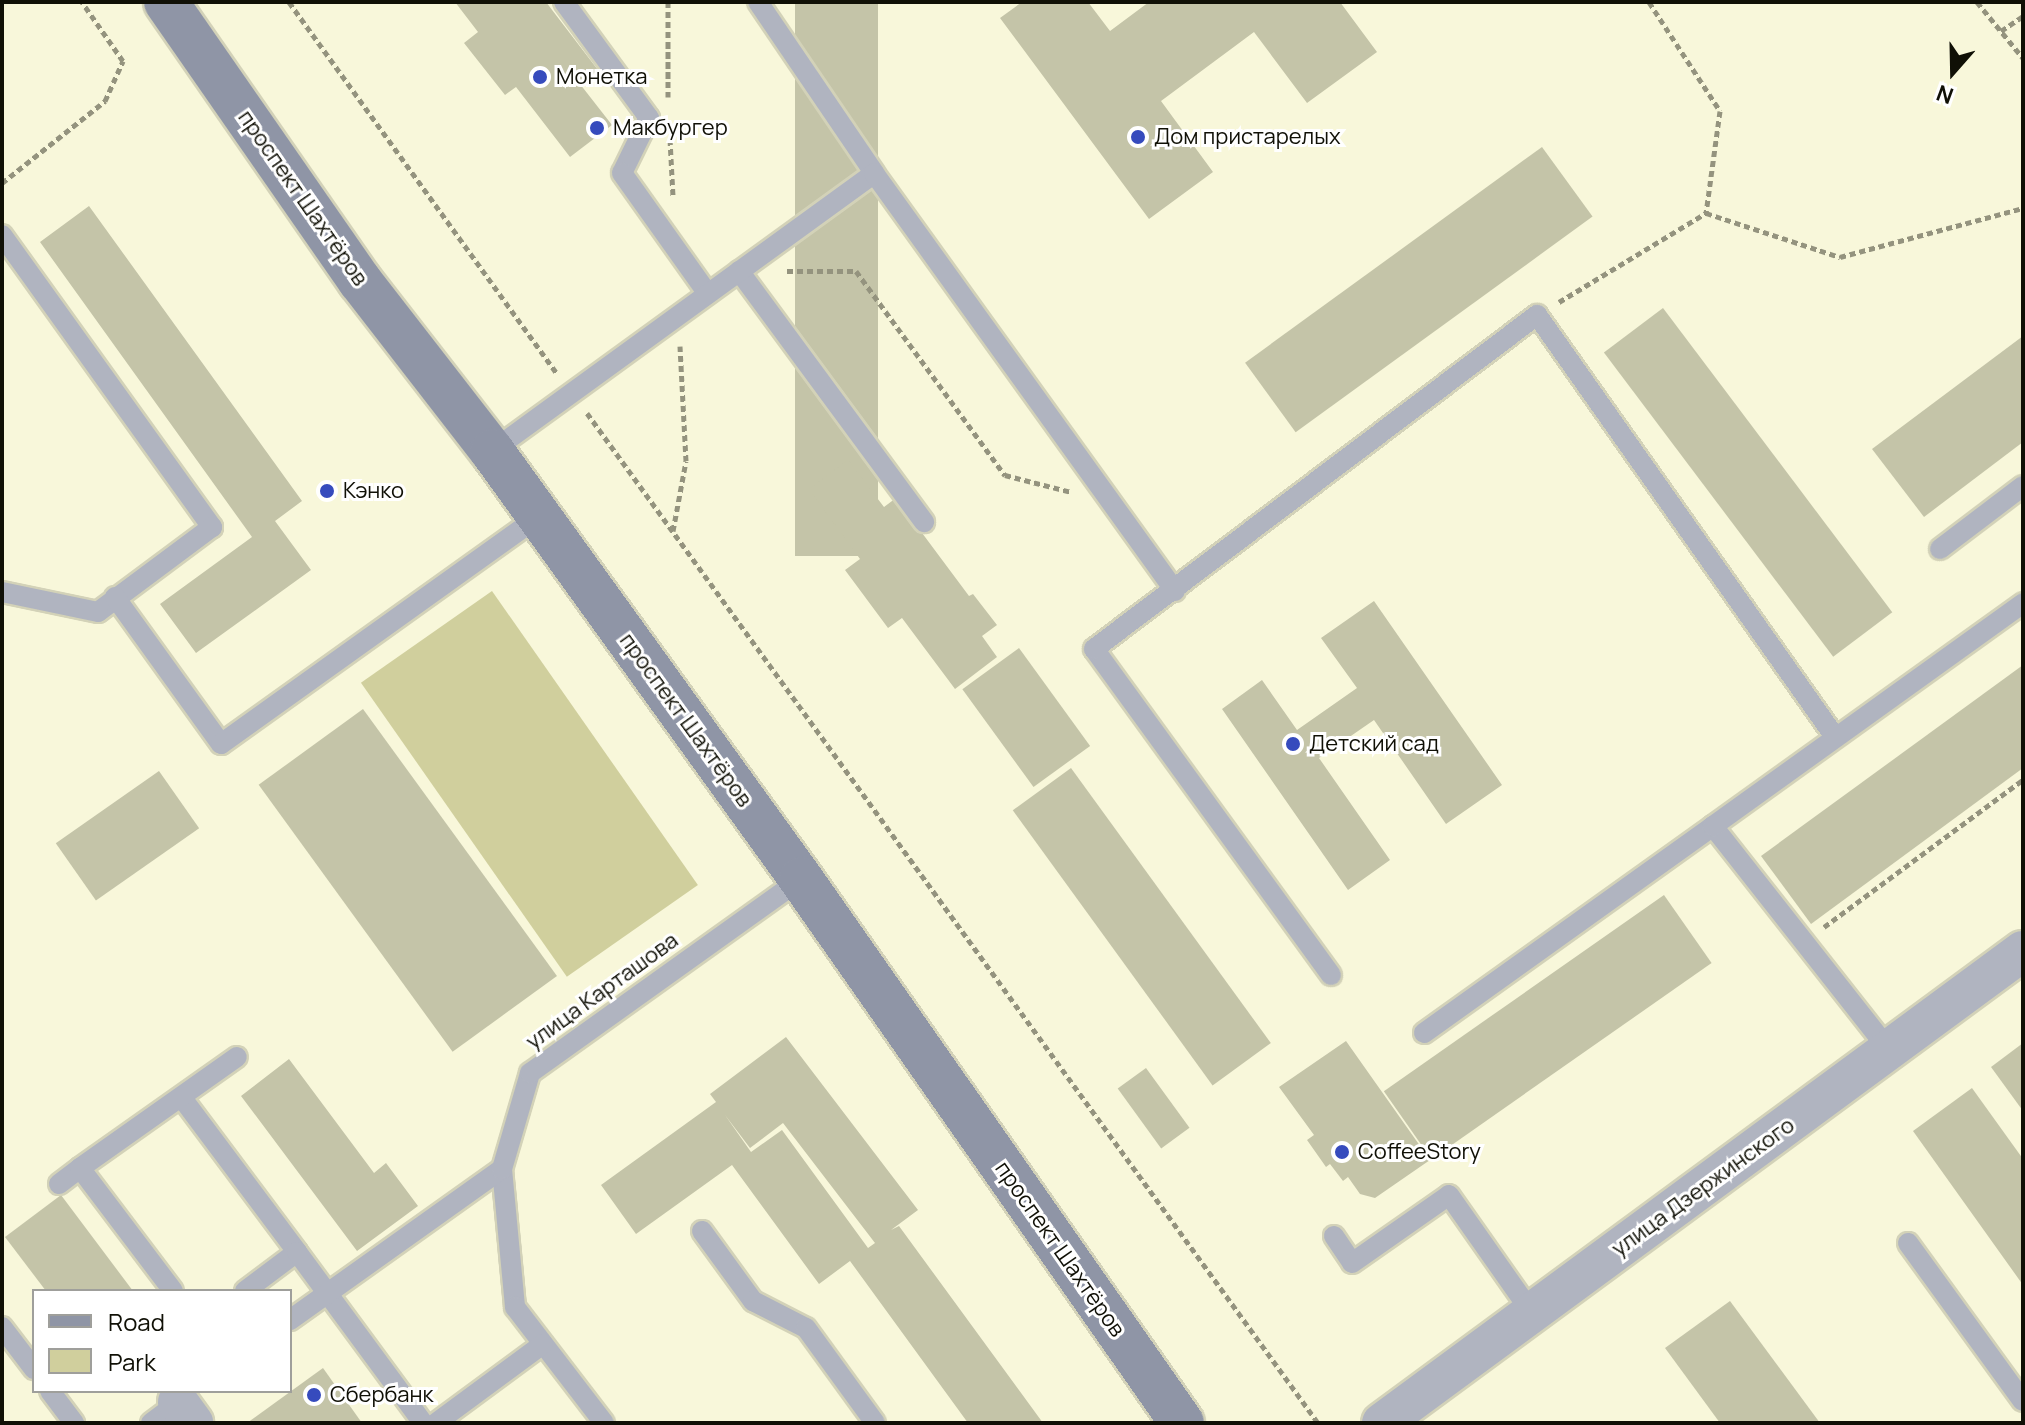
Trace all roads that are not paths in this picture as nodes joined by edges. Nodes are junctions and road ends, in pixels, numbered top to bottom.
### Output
1 (564, 2) edge
2 (758, 2) edge
3 (168, 9) edge
4 (874, 173) junction
5 (2, 235) edge
6 (739, 271) junction
7 (708, 294) junction
8 (492, 451) junction
9 (2023, 486) edge
10 (539, 516) junction
11 (924, 522) dead end
12 (1940, 549) dead end
13 (1175, 591) junction
14 (2, 592) edge
15 (115, 597) junction
16 (2023, 603) edge
17 (1835, 737) junction
18 (1713, 826) junction
19 (801, 879) junction
20 (2023, 951) edge
21 (1331, 975) dead end
22 (1424, 1033) dead end
23 (1889, 1050) junction
24 (237, 1057) dead end
25 (182, 1098) junction
26 (80, 1168) junction
27 (502, 1169) junction
28 (59, 1184) dead end
29 (702, 1231) dead end
30 (1334, 1236) dead end
31 (1908, 1243) dead end
32 (297, 1252) junction
33 (171, 1289) edge
34 (248, 1289) edge
35 (327, 1292) junction
36 (1532, 1313) junction
37 (292, 1318) edge
38 (2, 1327) edge
39 (543, 1344) junction
40 (32, 1366) edge
41 (52, 1393) edge
42 (2023, 1401) edge
43 (74, 1423) edge
44 (423, 1423) edge
45 (436, 1423) edge
46 (604, 1423) edge
47 (875, 1423) edge
48 (1182, 1423) edge
49 (1382, 1423) edge

1 - 7 lane
2 - 4 lane
3 - 8 main road, проспект Шахтёров
4 - 6 lane
4 - 13 lane
5 - 15 lane
6 - 7 lane
6 - 11 lane
7 - 8 lane
8 - 10 main road, проспект Шахтёров
9 - 12 lane
10 - 15 lane
10 - 19 main road, проспект Шахтёров
13 - 17 lane
13 - 21 lane
14 - 15 lane
16 - 17 lane
17 - 18 lane
18 - 22 lane
18 - 23 lane
19 - 27 lane, улица Карташова
19 - 48 main road, проспект Шахтёров
20 - 23 street, улица Дзержинского
23 - 36 street, улица Дзержинского
24 - 25 lane
25 - 26 lane
25 - 32 lane
26 - 28 lane
26 - 33 lane
27 - 35 lane
27 - 39 lane
29 - 47 lane
30 - 36 lane
31 - 42 lane
32 - 34 lane
32 - 35 lane
35 - 37 lane
35 - 44 lane
36 - 49 street, улица Дзержинского
38 - 40 lane
39 - 45 lane
39 - 46 lane
41 - 43 lane

